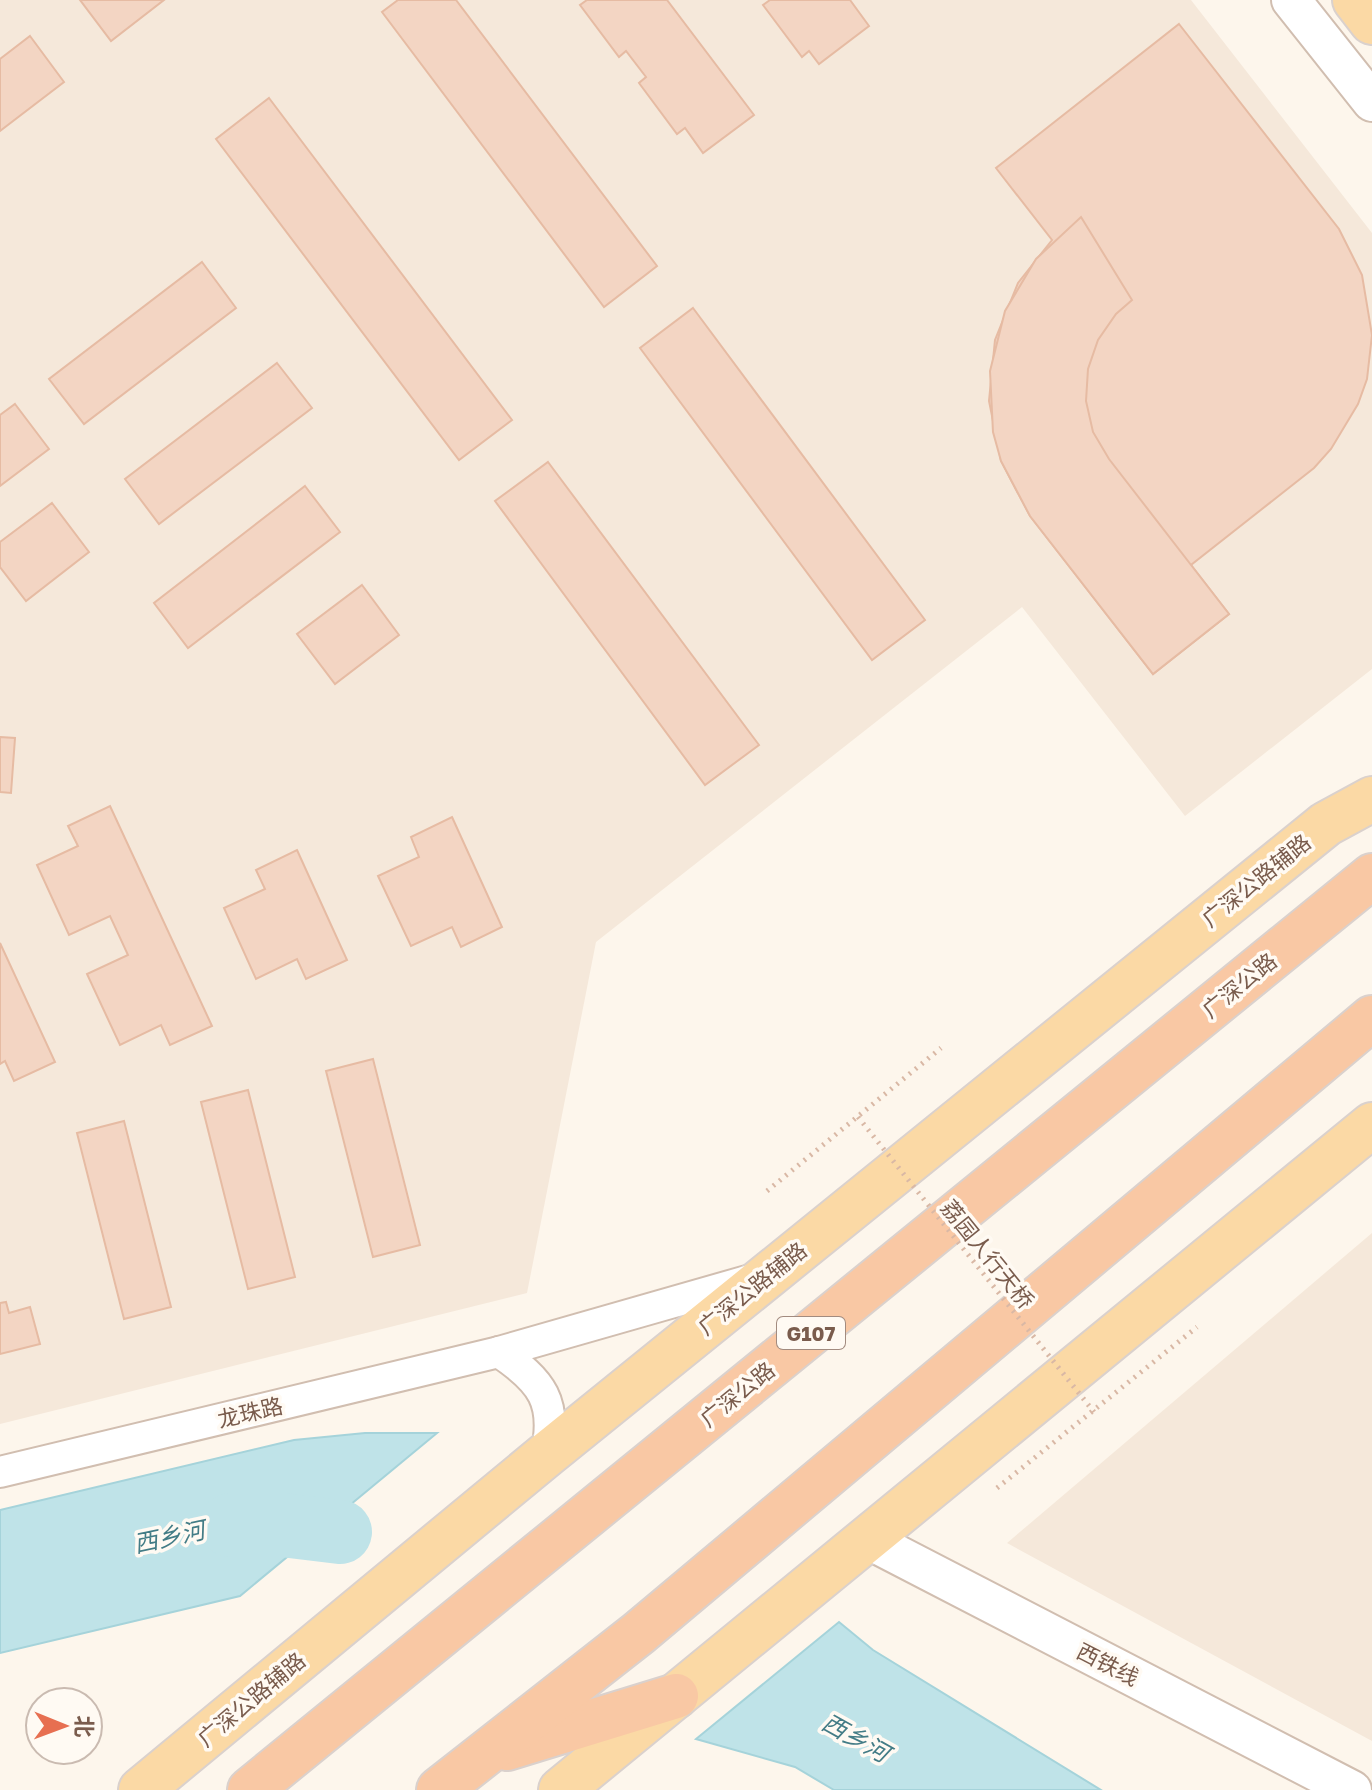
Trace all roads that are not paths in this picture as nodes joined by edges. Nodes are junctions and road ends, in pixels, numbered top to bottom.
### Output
1 (1291, 0) edge
2 (1355, 0) edge
3 (1372, 22) edge
4 (1372, 102) edge
5 (1372, 777) edge
6 (1372, 799) edge
7 (1326, 824) junction
8 (1372, 876) edge
9 (1372, 1018) edge
10 (1372, 1125) edge
11 (767, 1275) junction
12 (499, 1352) junction
13 (546, 1455) junction
14 (0, 1472) edge
15 (865, 1538) junction
16 (676, 1696) junction
17 (482, 1756) junction
18 (141, 1790) edge
19 (250, 1790) edge
20 (439, 1790) edge
21 (561, 1790) edge
22 (1352, 1790) edge

1 - 4 street
2 - 3 main road
5 - 7 street
6 - 7 main road, 广深公路辅路
7 - 11 main road, 广深公路辅路
8 - 19 highway, 广深公路 / G107
9 - 17 highway
10 - 15 main road
11 - 12 street, 龙珠路
11 - 13 main road, 广深公路辅路
12 - 13 street
12 - 14 street, 龙珠路
13 - 18 main road, 广深公路辅路
15 - 16 main road
15 - 22 street, 西铁线
16 - 17 highway
16 - 21 main road
17 - 20 highway

